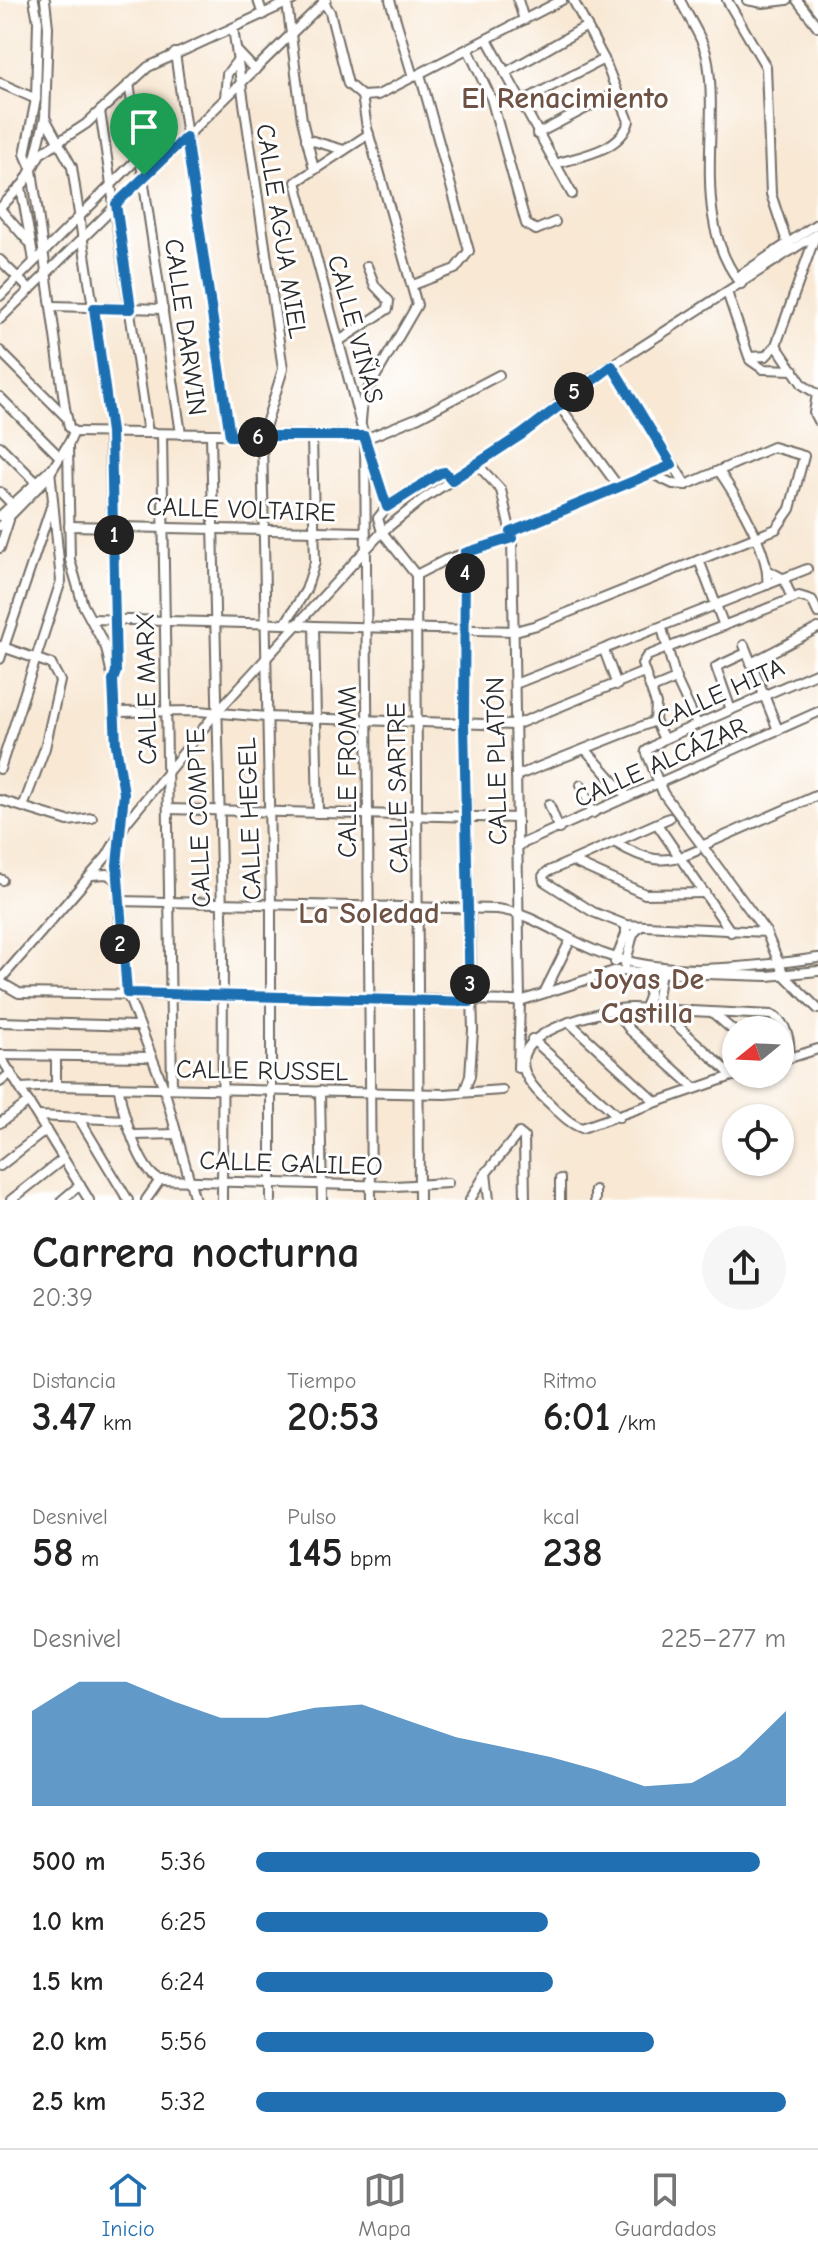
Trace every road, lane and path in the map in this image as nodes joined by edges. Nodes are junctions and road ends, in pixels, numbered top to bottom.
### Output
1 (34, 0) edge
2 (45, 0) edge
3 (258, 0) edge
4 (390, 0) edge
5 (518, 0) edge
6 (562, 0) edge
7 (573, 0) edge
8 (680, 0) edge
9 (727, 0) edge
10 (747, 0) edge
11 (787, 0) edge
12 (797, 0) edge
13 (324, 1) edge
14 (290, 2) edge
15 (263, 15) junction
16 (524, 20) junction
17 (587, 26) junction
18 (818, 27) edge
19 (233, 28) junction
20 (292, 35) junction
21 (487, 39) junction
22 (468, 49) junction
23 (236, 51) junction
24 (175, 53) junction
25 (604, 59) junction
26 (236, 62) junction
27 (255, 70) junction
28 (505, 73) junction
29 (416, 76) junction
30 (0, 83) edge
31 (129, 83) junction
32 (240, 84) junction
33 (617, 92) junction
34 (362, 96) junction
35 (36, 99) junction
36 (225, 99) junction
37 (521, 102) junction
38 (100, 111) junction
39 (45, 118) junction
40 (369, 134) junction
41 (537, 134) junction
42 (72, 135) junction
43 (186, 137) junction
44 (306, 139) junction
45 (57, 141) junction
46 (344, 150) junction
47 (140, 156) junction
48 (70, 162) junction
49 (555, 164) junction
50 (314, 169) junction
51 (32, 170) junction
52 (144, 175) junction
53 (113, 182) junction
54 (21, 187) junction
55 (572, 194) dead end
56 (116, 204) junction
57 (0, 208) edge
58 (80, 217) junction
59 (555, 222) dead end
60 (818, 223) edge
61 (817, 233) edge
62 (83, 235) junction
63 (30, 244) junction
64 (788, 248) junction
65 (44, 251) junction
66 (0, 260) edge
67 (34, 261) junction
68 (367, 266) dead end
69 (47, 272) junction
70 (18, 278) junction
71 (738, 281) junction
72 (413, 285) junction
73 (30, 290) junction
74 (727, 292) junction
75 (0, 296) edge
76 (52, 306) junction
77 (94, 308) junction
78 (131, 309) junction
79 (163, 309) junction
80 (0, 319) edge
81 (339, 341) junction
82 (776, 345) junction
83 (0, 351) edge
84 (750, 360) junction
85 (612, 366) junction
86 (794, 370) junction
87 (499, 375) dead end
88 (817, 392) edge
89 (0, 397) edge
90 (558, 404) junction
91 (65, 412) junction
92 (361, 421) junction
93 (817, 421) edge
94 (74, 432) junction
95 (111, 432) junction
96 (148, 433) junction
97 (162, 434) junction
98 (181, 434) junction
99 (211, 435) junction
100 (230, 436) junction
101 (262, 437) junction
102 (312, 438) junction
103 (364, 438) junction
104 (68, 445) junction
105 (0, 446) edge
106 (59, 456) junction
107 (477, 464) junction
108 (672, 465) junction
109 (50, 470) junction
110 (719, 471) junction
111 (655, 476) junction
112 (452, 480) junction
113 (35, 481) junction
114 (686, 485) junction
115 (618, 486) junction
116 (0, 492) edge
117 (53, 501) junction
118 (12, 504) junction
119 (387, 507) junction
120 (0, 516) edge
121 (10, 516) junction
122 (113, 525) junction
123 (0, 526) edge
124 (69, 526) junction
125 (164, 527) junction
126 (215, 529) junction
127 (263, 530) junction
128 (314, 532) junction
129 (364, 532) junction
130 (382, 532) junction
131 (512, 535) junction
132 (755, 537) junction
133 (0, 548) edge
134 (364, 551) junction
135 (465, 553) junction
136 (699, 560) junction
137 (807, 569) dead end
138 (769, 571) junction
139 (416, 575) junction
140 (784, 579) junction
141 (767, 585) junction
142 (792, 599) junction
143 (716, 605) junction
144 (818, 613) edge
145 (91, 619) junction
146 (115, 619) junction
147 (165, 621) junction
148 (215, 621) junction
149 (264, 623) junction
150 (285, 624) junction
151 (298, 624) junction
152 (314, 626) junction
153 (724, 626) junction
154 (366, 628) junction
155 (662, 628) junction
156 (818, 628) edge
157 (416, 630) junction
158 (466, 631) junction
159 (515, 631) junction
160 (2, 646) edge
161 (669, 649) junction
162 (604, 650) junction
163 (36, 657) junction
164 (0, 659) edge
165 (266, 660) junction
166 (751, 663) junction
167 (643, 668) junction
168 (818, 672) edge
169 (676, 679) junction
170 (113, 680) junction
171 (515, 684) junction
172 (617, 685) junction
173 (652, 689) junction
174 (763, 697) junction
175 (731, 710) junction
176 (166, 711) junction
177 (115, 712) junction
178 (818, 712) edge
179 (215, 714) junction
180 (266, 717) junction
181 (318, 719) junction
182 (367, 719) junction
183 (416, 721) junction
184 (655, 721) junction
185 (464, 723) junction
186 (697, 724) junction
187 (515, 725) junction
188 (778, 730) junction
189 (664, 739) junction
190 (585, 749) junction
191 (0, 769) edge
192 (168, 771) junction
193 (516, 776) junction
194 (660, 782) junction
195 (581, 785) dead end
196 (818, 795) edge
197 (627, 796) junction
198 (0, 800) edge
199 (549, 804) dead end
200 (23, 807) junction
201 (168, 809) junction
202 (220, 811) junction
203 (268, 812) junction
204 (318, 813) junction
205 (593, 813) junction
206 (367, 814) junction
207 (417, 815) junction
208 (468, 816) junction
209 (92, 818) dead end
210 (516, 818) junction
211 (669, 818) dead end
212 (657, 824) junction
213 (559, 829) junction
214 (119, 835) junction
215 (616, 843) junction
216 (704, 845) junction
217 (517, 846) junction
218 (696, 851) dead end
219 (682, 858) junction
220 (574, 862) junction
221 (92, 875) junction
222 (117, 880) junction
223 (705, 893) junction
224 (118, 901) junction
225 (170, 902) junction
226 (220, 903) junction
227 (271, 905) junction
228 (368, 905) junction
229 (419, 907) junction
230 (470, 908) junction
231 (518, 911) junction
232 (626, 925) junction
233 (640, 927) junction
234 (731, 932) junction
235 (766, 932) junction
236 (570, 941) junction
237 (616, 958) junction
238 (818, 958) edge
239 (781, 964) junction
240 (626, 966) junction
241 (648, 968) junction
242 (661, 969) junction
243 (614, 971) junction
244 (818, 971) edge
245 (784, 975) junction
246 (0, 981) edge
247 (127, 993) junction
248 (544, 993) junction
249 (172, 995) junction
250 (222, 997) junction
251 (272, 998) junction
252 (371, 999) junction
253 (419, 1001) junction
254 (520, 1001) junction
255 (470, 1002) junction
256 (817, 1005) edge
257 (615, 1009) junction
258 (644, 1010) junction
259 (660, 1010) junction
260 (713, 1013) junction
261 (772, 1016) edge
262 (722, 1021) edge
263 (0, 1022) edge
264 (569, 1022) junction
265 (137, 1026) junction
266 (532, 1039) junction
267 (818, 1049) edge
268 (0, 1056) edge
269 (56, 1056) junction
270 (151, 1057) junction
271 (794, 1057) edge
272 (722, 1064) edge
273 (518, 1068) dead end
274 (11, 1073) junction
275 (722, 1079) edge
276 (0, 1082) edge
277 (56, 1086) junction
278 (21, 1088) junction
279 (168, 1088) junction
280 (695, 1088) junction
281 (119, 1089) junction
282 (222, 1090) junction
283 (502, 1090) dead end
284 (320, 1091) junction
285 (469, 1091) junction
286 (271, 1092) junction
287 (370, 1092) junction
288 (420, 1094) junction
289 (29, 1102) junction
290 (656, 1102) junction
291 (38, 1116) junction
292 (78, 1117) junction
293 (619, 1117) junction
294 (126, 1120) junction
295 (0, 1123) edge
296 (46, 1130) junction
297 (177, 1134) junction
298 (134, 1135) junction
299 (63, 1159) junction
300 (0, 1166) edge
301 (486, 1173) junction
302 (560, 1179) dead end
303 (160, 1180) junction
304 (190, 1180) junction
305 (222, 1183) junction
306 (271, 1183) junction
307 (321, 1183) junction
308 (448, 1183) dead end
309 (80, 1185) junction
310 (371, 1185) junction
311 (419, 1185) junction
312 (11, 1200) edge
313 (62, 1200) edge
314 (89, 1200) edge
315 (128, 1200) edge
316 (146, 1200) edge
317 (195, 1200) edge
318 (222, 1200) edge
319 (271, 1200) edge
320 (322, 1200) edge
321 (371, 1200) edge
322 (419, 1200) edge
323 (470, 1200) edge
324 (489, 1200) edge
325 (525, 1200) edge
326 (560, 1200) edge

1 - 35 street
2 - 39 street
3 - 15 street
4 - 29 street
5 - 16 street
6 - 16 street
7 - 17 street
8 - 71 street
9 - 64 street
10 - 11 street
12 - 18 street
13 - 20 street
13 - 34 street
14 - 15 street
14 - 20 street
15 - 19 street
16 - 21 street
17 - 25 street
17 - 28 street
19 - 23 street, CALLE AGUA MIEL
19 - 24 street
20 - 27 street
20 - 44 street
21 - 22 street
21 - 28 street
22 - 29 street
22 - 59 street
23 - 26 street, CALLE AGUA MIEL
23 - 27 street
24 - 31 street
24 - 43 street
25 - 33 street
25 - 37 street
26 - 32 street, CALLE AGUA MIEL
26 - 36 street
27 - 32 street
28 - 37 street
29 - 34 street
29 - 72 street
30 - 35 street
31 - 38 street
31 - 47 street, CALLE DARWIN
32 - 36 street
32 - 101 street, CALLE AGUA MIEL
33 - 41 street
33 - 49 street
34 - 40 street
35 - 51 street
36 - 43 street
37 - 41 street
38 - 42 street
38 - 53 street
39 - 45 street
39 - 51 street
40 - 46 street
40 - 72 street
41 - 49 street
42 - 45 street
42 - 48 street
43 - 52 street
43 - 100 street
44 - 46 street
44 - 50 street
45 - 48 street
45 - 51 street
46 - 50 street
47 - 52 street, CALLE DARWIN
47 - 53 street
48 - 58 street
49 - 55 street
50 - 81 street, CALLE VIÑAS
51 - 54 street
51 - 65 street
52 - 56 street
52 - 79 street, CALLE DARWIN
53 - 56 street
53 - 58 street
54 - 57 street
54 - 63 street
56 - 62 street
56 - 78 street
57 - 63 street
58 - 62 street
58 - 65 street
60 - 64 street
61 - 64 street
61 - 82 street
62 - 69 street
62 - 77 street
63 - 67 street
64 - 71 street
65 - 67 street
65 - 69 street
66 - 70 street
67 - 70 street
68 - 81 street
69 - 73 street
69 - 76 street
70 - 73 street
70 - 75 street
71 - 74 street
72 - 92 street
73 - 80 street
74 - 84 street
74 - 85 street
76 - 77 street
76 - 91 street
77 - 78 street
77 - 95 street
78 - 79 street
78 - 96 street
79 - 98 street, CALLE DARWIN
81 - 92 street, CALLE VIÑAS
82 - 84 street
82 - 86 street
83 - 91 street
84 - 86 street
85 - 90 street
85 - 108 street
86 - 88 street
87 - 103 street
88 - 93 street
89 - 106 street
90 - 107 street
90 - 115 street
91 - 94 street
91 - 104 street
92 - 103 street, CALLE VIÑAS
94 - 95 street
94 - 104 street
95 - 96 street
95 - 122 street
96 - 97 street
97 - 98 street
97 - 125 street, CALLE MARX
98 - 99 street
99 - 100 street
99 - 126 street, CALLE COMPTE
100 - 101 street
101 - 102 street
101 - 127 street, CALLE HEGEL
102 - 103 street
102 - 128 street
103 - 119 street, CALLE VIÑAS
103 - 129 street, CALLE FROMM
104 - 106 street
104 - 124 street
105 - 113 street
106 - 109 street
107 - 112 street
107 - 131 street, CALLE PLATÓN
108 - 111 street
108 - 114 street
109 - 113 street
109 - 117 street
109 - 121 street
110 - 114 street
110 - 132 street
110 - 132 street
111 - 114 street
111 - 115 street
112 - 119 street
112 - 130 street
113 - 118 street
115 - 131 street
116 - 118 street
117 - 160 street
117 - 163 street
118 - 120 street
119 - 130 street
121 - 123 street
121 - 133 street
122 - 124 street, CALLE VOLTAIRE
122 - 125 street, CALLE VOLTAIRE
122 - 146 street
124 - 145 street
125 - 126 street, CALLE VOLTAIRE
125 - 147 street, CALLE MARX
126 - 127 street, CALLE VOLTAIRE
126 - 148 street, CALLE COMPTE
127 - 128 street, CALLE VOLTAIRE
127 - 149 street, CALLE HEGEL
128 - 129 street, CALLE VOLTAIRE
128 - 150 street
129 - 134 street, CALLE FROMM
130 - 134 street
130 - 139 street
131 - 135 street
131 - 159 street, CALLE PLATÓN
132 - 136 street
132 - 138 street
134 - 151 street
134 - 154 street, CALLE FROMM
135 - 139 street
135 - 158 street
136 - 143 street
136 - 159 street
137 - 140 street
138 - 140 street
138 - 141 street
139 - 157 street, CALLE SARTRE
140 - 141 street
140 - 142 street
141 - 143 street
142 - 144 street
142 - 153 street
143 - 153 street
143 - 155 street
145 - 146 street
145 - 170 street
146 - 147 street
146 - 170 street
147 - 148 street
147 - 176 street, CALLE MARX
148 - 149 street
148 - 179 street, CALLE COMPTE
149 - 150 street
149 - 165 street, CALLE HEGEL
150 - 151 street
151 - 152 street
151 - 165 street
152 - 154 street
152 - 181 street
153 - 161 street
154 - 157 street
154 - 182 street, CALLE FROMM
155 - 161 street
155 - 162 street
156 - 166 street
157 - 158 street
157 - 183 street, CALLE SARTRE
158 - 159 street
158 - 185 street
159 - 171 street, CALLE PLATÓN
160 - 163 street
160 - 164 street
161 - 167 street
161 - 169 street
162 - 171 street
162 - 172 street
163 - 191 street
163 - 200 street
165 - 179 street
165 - 180 street, CALLE HEGEL
166 - 174 street
166 - 175 street
167 - 172 street
167 - 173 street
168 - 174 street, CALLE HITA
169 - 173 street
169 - 186 street
170 - 177 street
171 - 187 street, CALLE PLATÓN
172 - 187 street
173 - 184 street
174 - 175 street, CALLE HITA
174 - 188 street
175 - 186 street, CALLE HITA
176 - 177 street
176 - 179 street
176 - 192 street, CALLE MARX
177 - 214 street
178 - 188 street, CALLE ALCÁZAR
179 - 180 street
179 - 192 street
179 - 202 street, CALLE COMPTE
180 - 181 street
180 - 203 street, CALLE HEGEL
181 - 182 street
181 - 204 street
182 - 183 street
182 - 206 street, CALLE FROMM
183 - 185 street
183 - 207 street, CALLE SARTRE
184 - 189 street
184 - 190 street
185 - 187 street
185 - 208 street
186 - 189 street, CALLE HITA
187 - 193 street, CALLE PLATÓN
188 - 194 street, CALLE ALCÁZAR
189 - 194 street, CALLE HITA
190 - 193 street
190 - 197 street
192 - 201 street, CALLE MARX
192 - 214 street
193 - 210 street, CALLE PLATÓN
194 - 197 street, CALLE ALCÁZAR
194 - 216 street
195 - 205 street
196 - 216 street
197 - 205 street, CALLE ALCÁZAR
198 - 200 street
199 - 213 street
200 - 209 street
201 - 202 street
201 - 225 street, CALLE MARX
202 - 203 street
202 - 226 street, CALLE COMPTE
203 - 204 street
203 - 227 street, CALLE HEGEL
204 - 206 street
205 - 213 street, CALLE ALCÁZAR
206 - 207 street
206 - 228 street, CALLE FROMM
207 - 208 street
207 - 229 street, CALLE SARTRE
208 - 210 street
208 - 230 street
210 - 217 street, CALLE PLATÓN
211 - 212 street
212 - 215 street
212 - 219 street
213 - 217 street, CALLE ALCÁZAR
214 - 221 street
214 - 222 street
215 - 219 street
215 - 220 street
216 - 235 street
217 - 231 street, CALLE PLATÓN
218 - 219 street
219 - 223 street
220 - 223 street
220 - 232 street
221 - 222 street
221 - 246 street
222 - 224 street
223 - 234 street
224 - 225 street
224 - 247 street
225 - 226 street
225 - 249 street, CALLE MARX
226 - 227 street
226 - 250 street, CALLE COMPTE
227 - 228 street
227 - 251 street, CALLE HEGEL
228 - 229 street
228 - 252 street, CALLE FROMM
229 - 230 street
229 - 253 street, CALLE SARTRE
230 - 231 street
230 - 255 street
231 - 236 street
231 - 254 street, CALLE PLATÓN
232 - 233 street
232 - 237 street
233 - 234 street
233 - 240 street
234 - 235 street
235 - 239 street
236 - 237 street
236 - 248 street
237 - 240 street
237 - 243 street
238 - 239 street
239 - 242 street
239 - 245 street
240 - 241 street
240 - 243 street
241 - 242 street
241 - 258 street
242 - 245 street
242 - 259 street
243 - 248 street
244 - 245 street
245 - 256 street
246 - 247 street
247 - 249 street
247 - 265 street
248 - 254 street
249 - 250 street
249 - 279 street, CALLE MARX
250 - 251 street
250 - 282 street, CALLE COMPTE
251 - 252 street
251 - 286 street, CALLE HEGEL
252 - 253 street
252 - 287 street, CALLE FROMM
253 - 255 street
253 - 288 street, CALLE SARTRE
254 - 255 street
254 - 273 street, CALLE PLATÓN
255 - 285 street
257 - 258 street
257 - 264 street
257 - 280 street
258 - 259 street
259 - 260 street
259 - 272 street
260 - 261 street
260 - 262 street
263 - 265 street
264 - 266 street
264 - 290 street
265 - 270 street
266 - 293 street
266 - 293 street
267 - 271 street
268 - 269 street
268 - 274 street
269 - 270 street
269 - 277 street
270 - 279 street
274 - 276 street
274 - 278 street
275 - 280 street
277 - 278 street, CALLE RUSSEL
277 - 281 street, CALLE RUSSEL
278 - 289 street
279 - 281 street, CALLE RUSSEL
279 - 282 street, CALLE RUSSEL
279 - 297 street
280 - 290 street
281 - 294 street
282 - 286 street, CALLE RUSSEL
282 - 305 street, CALLE COMPTE
283 - 285 street, CALLE RUSSEL
284 - 286 street, CALLE RUSSEL
284 - 287 street, CALLE RUSSEL
284 - 307 street
285 - 288 street, CALLE RUSSEL
286 - 306 street, CALLE HEGEL
287 - 288 street, CALLE RUSSEL
287 - 310 street, CALLE FROMM
288 - 311 street, CALLE SARTRE
289 - 291 street
289 - 295 street
290 - 293 street
291 - 292 street
291 - 296 street
292 - 294 street
292 - 315 street
294 - 298 street
296 - 299 street
296 - 300 street
297 - 298 street
297 - 304 street
298 - 303 street
299 - 309 street
299 - 312 street
301 - 323 street
301 - 324 street
301 - 325 street
302 - 326 street
303 - 304 street, CALLE GALILEO
303 - 316 street
304 - 305 street, CALLE GALILEO
304 - 317 street
305 - 306 street, CALLE GALILEO
305 - 318 street, CALLE COMPTE
306 - 307 street, CALLE GALILEO
306 - 319 street, CALLE HEGEL
307 - 310 street, CALLE GALILEO
307 - 320 street
308 - 311 street, CALLE GALILEO
309 - 313 street
309 - 314 street
310 - 311 street, CALLE GALILEO
310 - 321 street, CALLE FROMM
311 - 322 street, CALLE SARTRE

